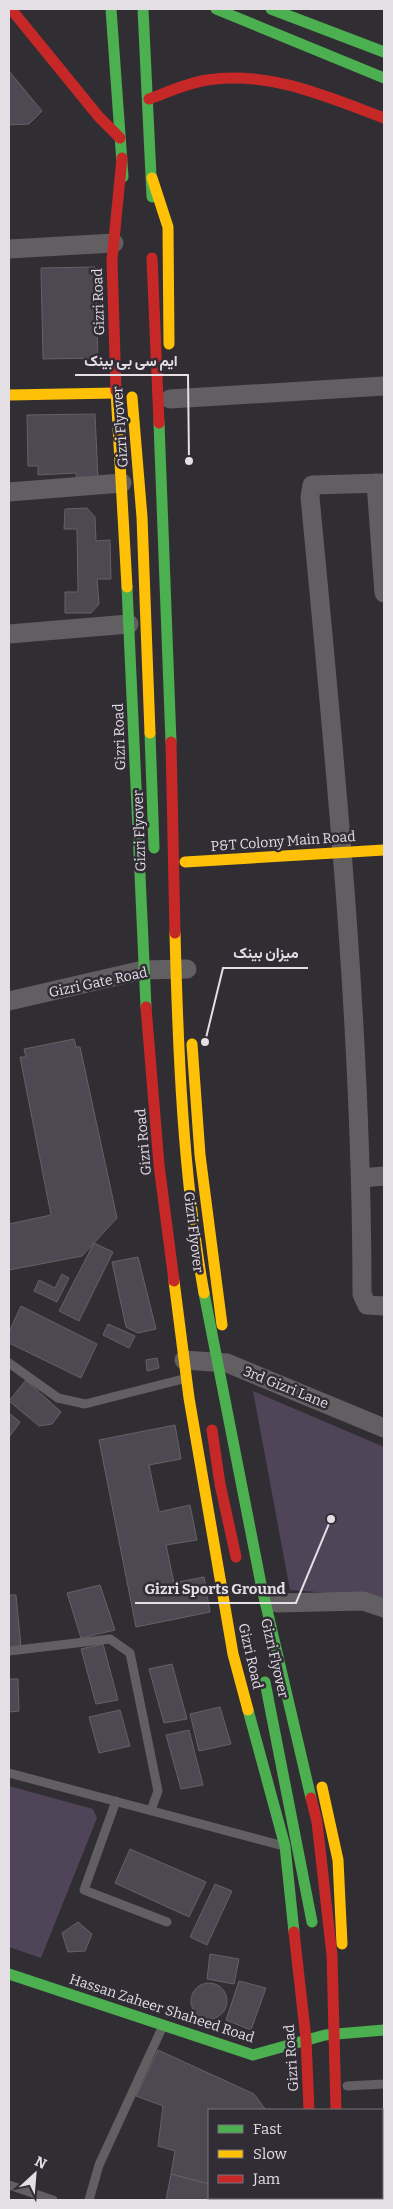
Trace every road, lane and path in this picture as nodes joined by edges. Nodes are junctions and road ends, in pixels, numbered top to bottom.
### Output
1 (11, 9) edge
2 (111, 9) edge
3 (143, 9) edge
4 (216, 9) edge
5 (271, 9) edge
6 (155, 26) dead end
7 (384, 52) edge
8 (145, 53) junction
9 (384, 78) edge
10 (149, 99) junction
11 (384, 118) edge
12 (120, 138) junction
13 (122, 158) junction
14 (152, 178) junction
15 (152, 218) dead end
16 (9, 249) edge
17 (118, 250) junction
18 (152, 253) dead end
19 (125, 285) dead end
20 (169, 352) dead end
21 (384, 386) edge
22 (132, 388) dead end
23 (116, 393) junction
24 (170, 394) joint
25 (9, 396) edge
26 (122, 483) junction
27 (380, 483) edge
28 (9, 492) edge
29 (384, 593) edge
30 (129, 624) junction
31 (9, 634) edge
32 (384, 850) edge
33 (344, 852) junction
34 (155, 862) dead end
35 (184, 862) junction
36 (187, 922) dead end
37 (159, 958) dead end
38 (188, 970) dead end
39 (152, 974) junction
40 (9, 1001) edge
41 (191, 1028) dead end
42 (164, 1084) dead end
43 (384, 1176) edge
44 (362, 1178) junction
45 (188, 1298) dead end
46 (384, 1306) edge
47 (197, 1345) dead end
48 (184, 1360) junction
49 (9, 1363) edge
50 (227, 1363) junction
51 (202, 1373) dead end
52 (187, 1378) junction
53 (210, 1419) dead end
54 (384, 1428) edge
55 (240, 1571) dead end
56 (277, 1603) junction
57 (384, 1608) edge
58 (9, 1651) edge
59 (262, 1667) dead end
60 (296, 1680) dead end
61 (9, 1773) edge
62 (320, 1776) dead end
63 (116, 1801) junction
64 (150, 1810) junction
65 (285, 1846) junction
66 (167, 1922) dead end
67 (314, 1932) dead end
68 (9, 1974) edge
69 (318, 2021) dead end
70 (163, 2026) junction
71 (346, 2027) junction
72 (384, 2030) edge
73 (306, 2039) junction
74 (319, 2051) dead end
75 (347, 2059) dead end
76 (384, 2084) edge
77 (347, 2086) junction
78 (309, 2109) edge
79 (336, 2109) edge
80 (347, 2109) edge
81 (9, 2185) edge
82 (52, 2200) edge
83 (89, 2200) edge

1 - 12 main road
2 - 12 main road
3 - 8 main road
4 - 9 main road
5 - 7 main road
6 - 8 main road
8 - 10 main road
10 - 11 main road
10 - 14 main road
12 - 13 main road
13 - 17 main road, Gizri Road
13 - 17 main road
14 - 15 main road
14 - 20 main road
16 - 17 street
17 - 19 main road
17 - 23 main road, Gizri Road
18 - 79 main road, Gizri Flyover, bridge
21 - 24 street
22 - 34 main road, Gizri Flyover, bridge
23 - 25 main road
23 - 26 main road, Gizri Road
24 - 35 main road
26 - 28 street
26 - 30 main road, Gizri Road
27 - 29 street
27 - 33 street
30 - 31 street
30 - 39 main road, Gizri Road
32 - 33 main road, P&T Colony Main Road
33 - 35 main road, P&T Colony Main Road
33 - 44 street
35 - 36 main road
37 - 39 main road
38 - 39 street, Gizri Gate Road
39 - 40 street, Gizri Gate Road
39 - 48 main road, Gizri Road
41 - 50 main road
42 - 45 main road, Gizri Flyover
43 - 44 street
44 - 46 street
47 - 51 main road
48 - 50 street, 3rd Gizri Lane
48 - 52 main road, Gizri Road
49 - 52 lane
50 - 54 street, 3rd Gizri Lane
50 - 56 main road
52 - 65 main road, Gizri Road
53 - 55 main road, bridge
56 - 57 street
56 - 60 main road
58 - 64 lane
59 - 67 main road, Gizri Flyover, bridge
61 - 63 lane
62 - 71 main road
63 - 64 lane
63 - 66 lane
64 - 65 lane
65 - 73 main road, Gizri Road
68 - 70 main road, Hassan Zaheer Shaheed Road
69 - 74 main road
70 - 73 main road, Hassan Zaheer Shaheed Road
70 - 83 lane
71 - 72 main road, Hassan Zaheer Shaheed Road
71 - 73 main road, Hassan Zaheer Shaheed Road
73 - 78 main road, Gizri Road
75 - 77 main road
76 - 77 lane
77 - 80 main road
81 - 82 lane

